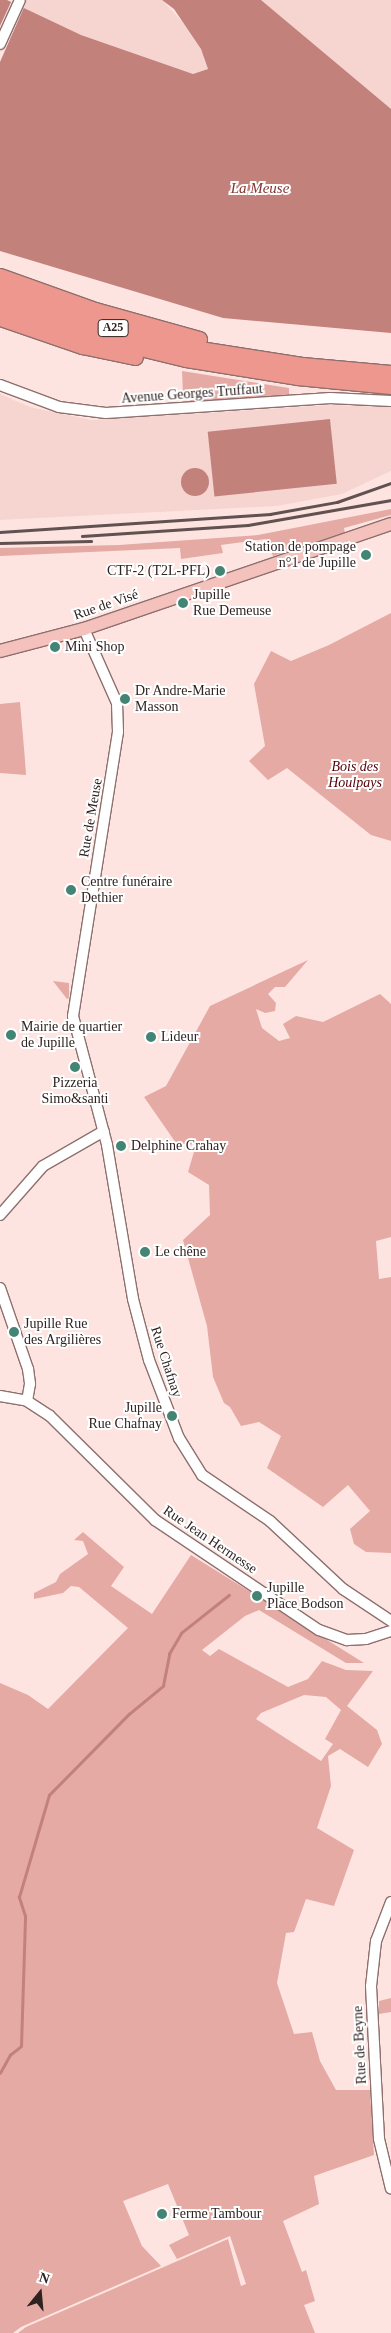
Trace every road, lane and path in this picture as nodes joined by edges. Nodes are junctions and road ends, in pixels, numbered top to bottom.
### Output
1 (20, 0) edge
2 (0, 44) edge
3 (0, 276) edge
4 (0, 291) edge
5 (0, 304) edge
6 (0, 318) edge
7 (230, 354) junction
8 (216, 364) junction
9 (391, 373) edge
10 (0, 385) edge
11 (391, 386) edge
12 (391, 401) edge
13 (391, 524) edge
14 (84, 629) junction
15 (0, 650) edge
16 (73, 1016) joint
17 (104, 1131) junction
18 (0, 1215) edge
19 (0, 1288) edge
20 (0, 1396) edge
21 (28, 1401) junction
22 (391, 1621) edge
23 (391, 1631) edge
24 (391, 1902) edge
25 (391, 2189) edge

1 - 2 street
3 - 7 highway, A25
4 - 7 highway, A25
5 - 8 highway, A25
6 - 8 highway
7 - 9 highway, A25
8 - 11 highway, A25
10 - 12 street, Avenue Georges Truffaut
13 - 14 main road, Rue de Visé
14 - 15 main road, Rue de Visé
14 - 16 street, Rue de Meuse
16 - 17 street, Rue Chafnay
17 - 18 street
17 - 22 street, Rue Chafnay
19 - 21 street
20 - 21 street, Rue Jean Hermesse
21 - 23 street, Rue Jean Hermesse
24 - 25 street, Rue de Beyne

